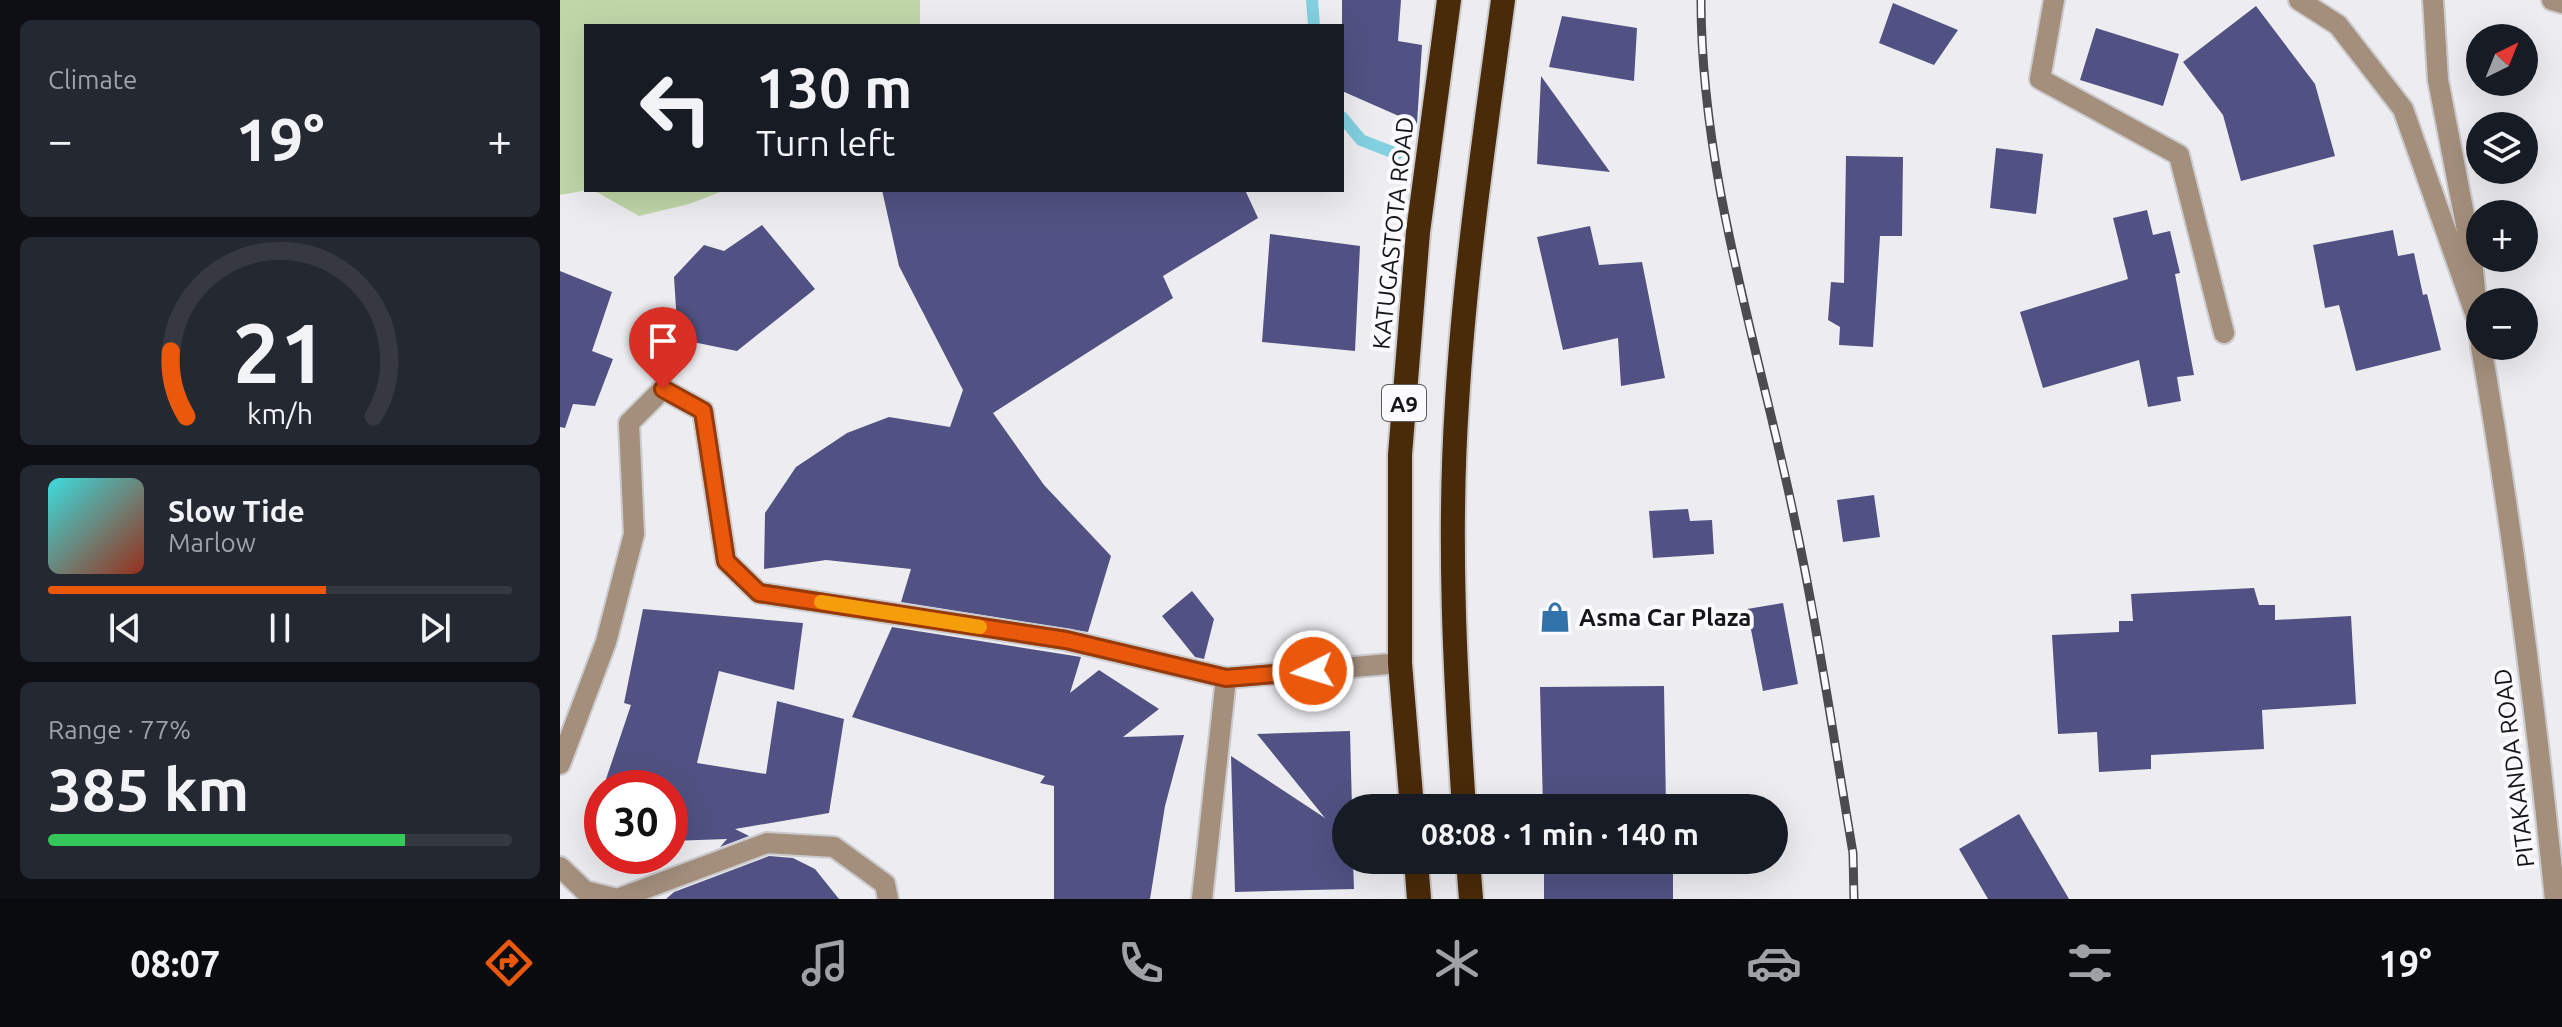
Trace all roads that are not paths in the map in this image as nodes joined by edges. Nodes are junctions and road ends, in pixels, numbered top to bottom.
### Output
1 (1449, 0) edge
2 (1503, 0) edge
3 (2054, 0) edge
4 (2299, 0) edge
5 (2433, 0) edge
6 (2552, 0) edge
7 (2562, 3) edge
8 (2466, 288) edge
9 (2474, 288) edge
10 (2224, 333) dead end
11 (2483, 360) edge
12 (1400, 663) junction
13 (1226, 678) junction
14 (560, 764) edge
15 (1411, 794) edge
16 (1463, 794) edge
17 (560, 867) edge
18 (1417, 874) edge
19 (1469, 874) edge
20 (888, 899) edge
21 (1202, 899) edge
22 (1419, 899) edge
23 (1471, 899) edge
24 (2555, 899) edge

1 - 12 highway, KATUGASTOTA ROAD / A9
2 - 16 highway, A9
3 - 10 street
4 - 8 street
5 - 9 street
6 - 7 street
11 - 24 street, PITAKANDA ROAD
12 - 13 street
12 - 15 highway, KATUGASTOTA ROAD / A9
13 - 14 street
13 - 21 street
17 - 20 street
18 - 22 highway
19 - 23 highway

